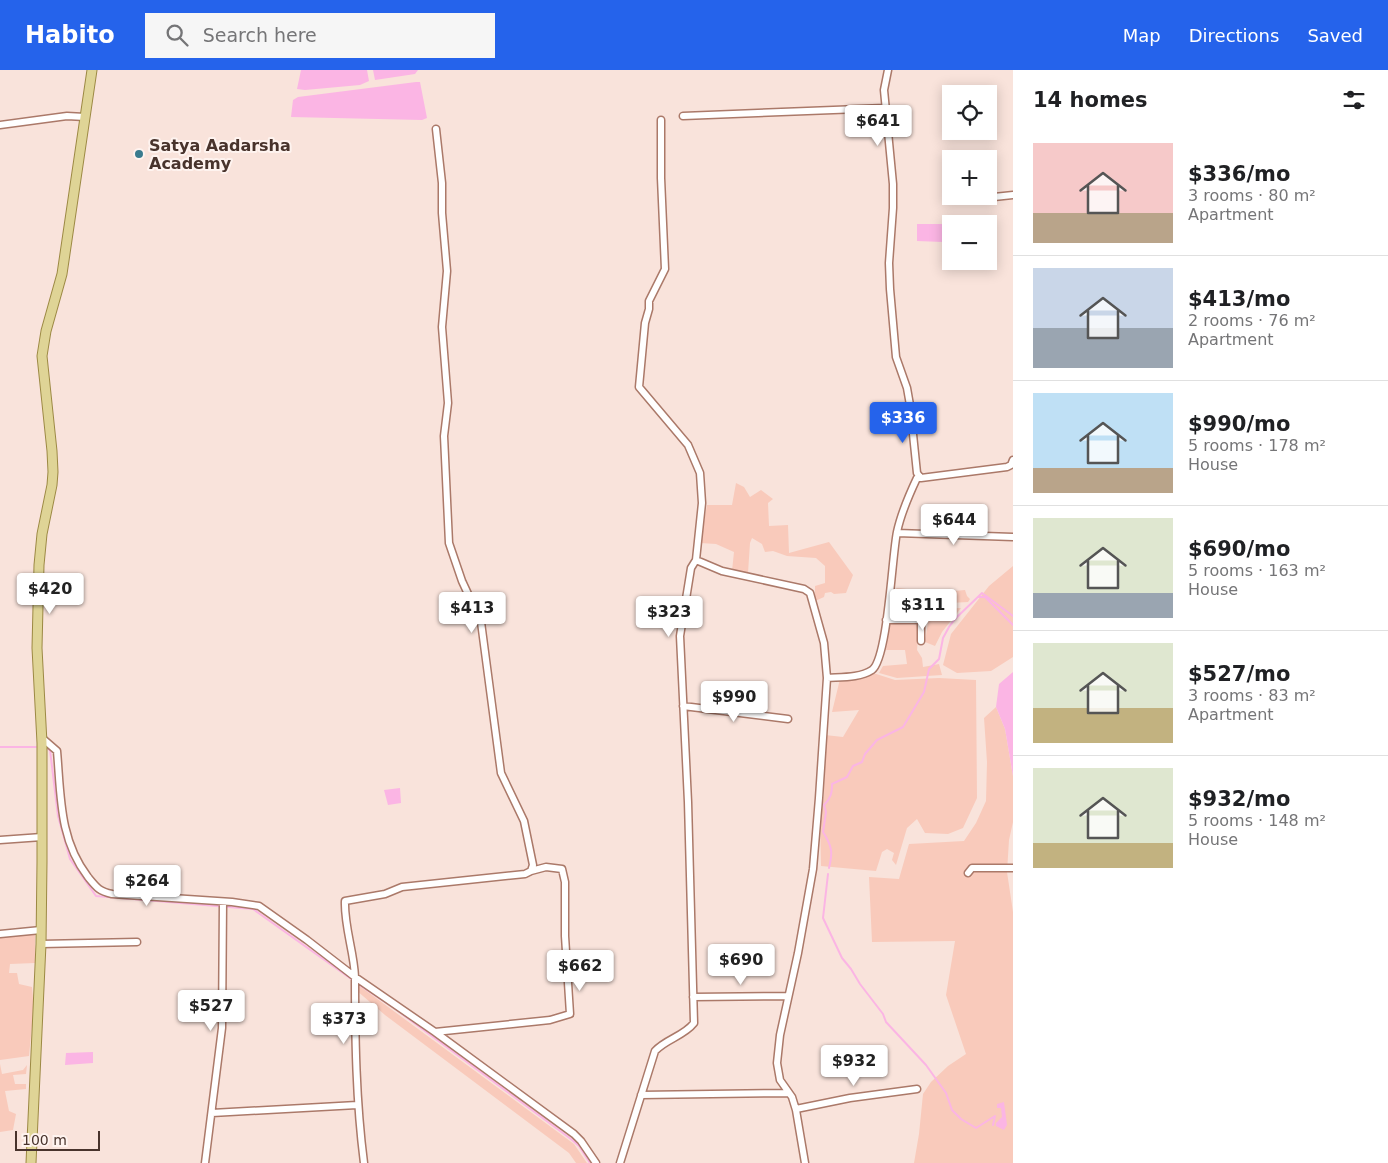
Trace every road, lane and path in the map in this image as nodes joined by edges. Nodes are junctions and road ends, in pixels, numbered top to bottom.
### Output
1 (92, 70) edge
2 (888, 70) edge
3 (885, 108) junction
4 (85, 116) junction
5 (683, 116) dead end
6 (661, 120) dead end
7 (0, 125) edge
8 (436, 129) dead end
9 (1013, 195) edge
10 (997, 197) edge
11 (1013, 460) edge
12 (921, 478) junction
13 (897, 533) junction
14 (1013, 537) edge
15 (696, 560) junction
16 (927, 596) dead end
17 (886, 620) junction
18 (921, 620) junction
19 (920, 641) dead end
20 (827, 678) junction
21 (683, 706) junction
22 (788, 719) dead end
23 (42, 738) junction
24 (42, 837) junction
25 (0, 840) edge
26 (1013, 868) edge
27 (531, 871) junction
28 (968, 874) dead end
29 (223, 902) junction
30 (41, 930) junction
31 (0, 934) edge
32 (137, 942) dead end
33 (41, 944) junction
34 (354, 981) junction
35 (693, 996) junction
36 (788, 996) junction
37 (435, 1032) junction
38 (917, 1089) dead end
39 (789, 1093) junction
40 (641, 1095) junction
41 (357, 1105) junction
42 (796, 1109) junction
43 (212, 1113) junction
44 (31, 1163) edge
45 (205, 1163) edge
46 (364, 1163) edge
47 (596, 1163) edge
48 (620, 1163) edge
49 (805, 1163) edge

1 - 4 main road
2 - 3 street
3 - 5 street
3 - 12 street
4 - 7 street
4 - 23 main road
6 - 15 street
8 - 27 street
9 - 10 street
11 - 12 street
12 - 13 street
13 - 14 street
13 - 17 street
15 - 20 street
15 - 21 street
16 - 18 street
17 - 18 street
17 - 20 street
18 - 19 street
20 - 36 street
21 - 22 street
21 - 35 street
23 - 24 main road
23 - 29 street
24 - 25 street
24 - 30 main road
26 - 28 street
27 - 34 street
27 - 37 street
29 - 34 street
29 - 43 street
30 - 31 street
30 - 33 main road
32 - 33 street
33 - 44 main road
34 - 37 street
34 - 41 street
35 - 36 street
35 - 40 street
36 - 39 street
37 - 47 street
38 - 42 street
39 - 40 street
39 - 42 street
40 - 48 street
41 - 43 street
41 - 46 street
42 - 49 street
43 - 45 street

